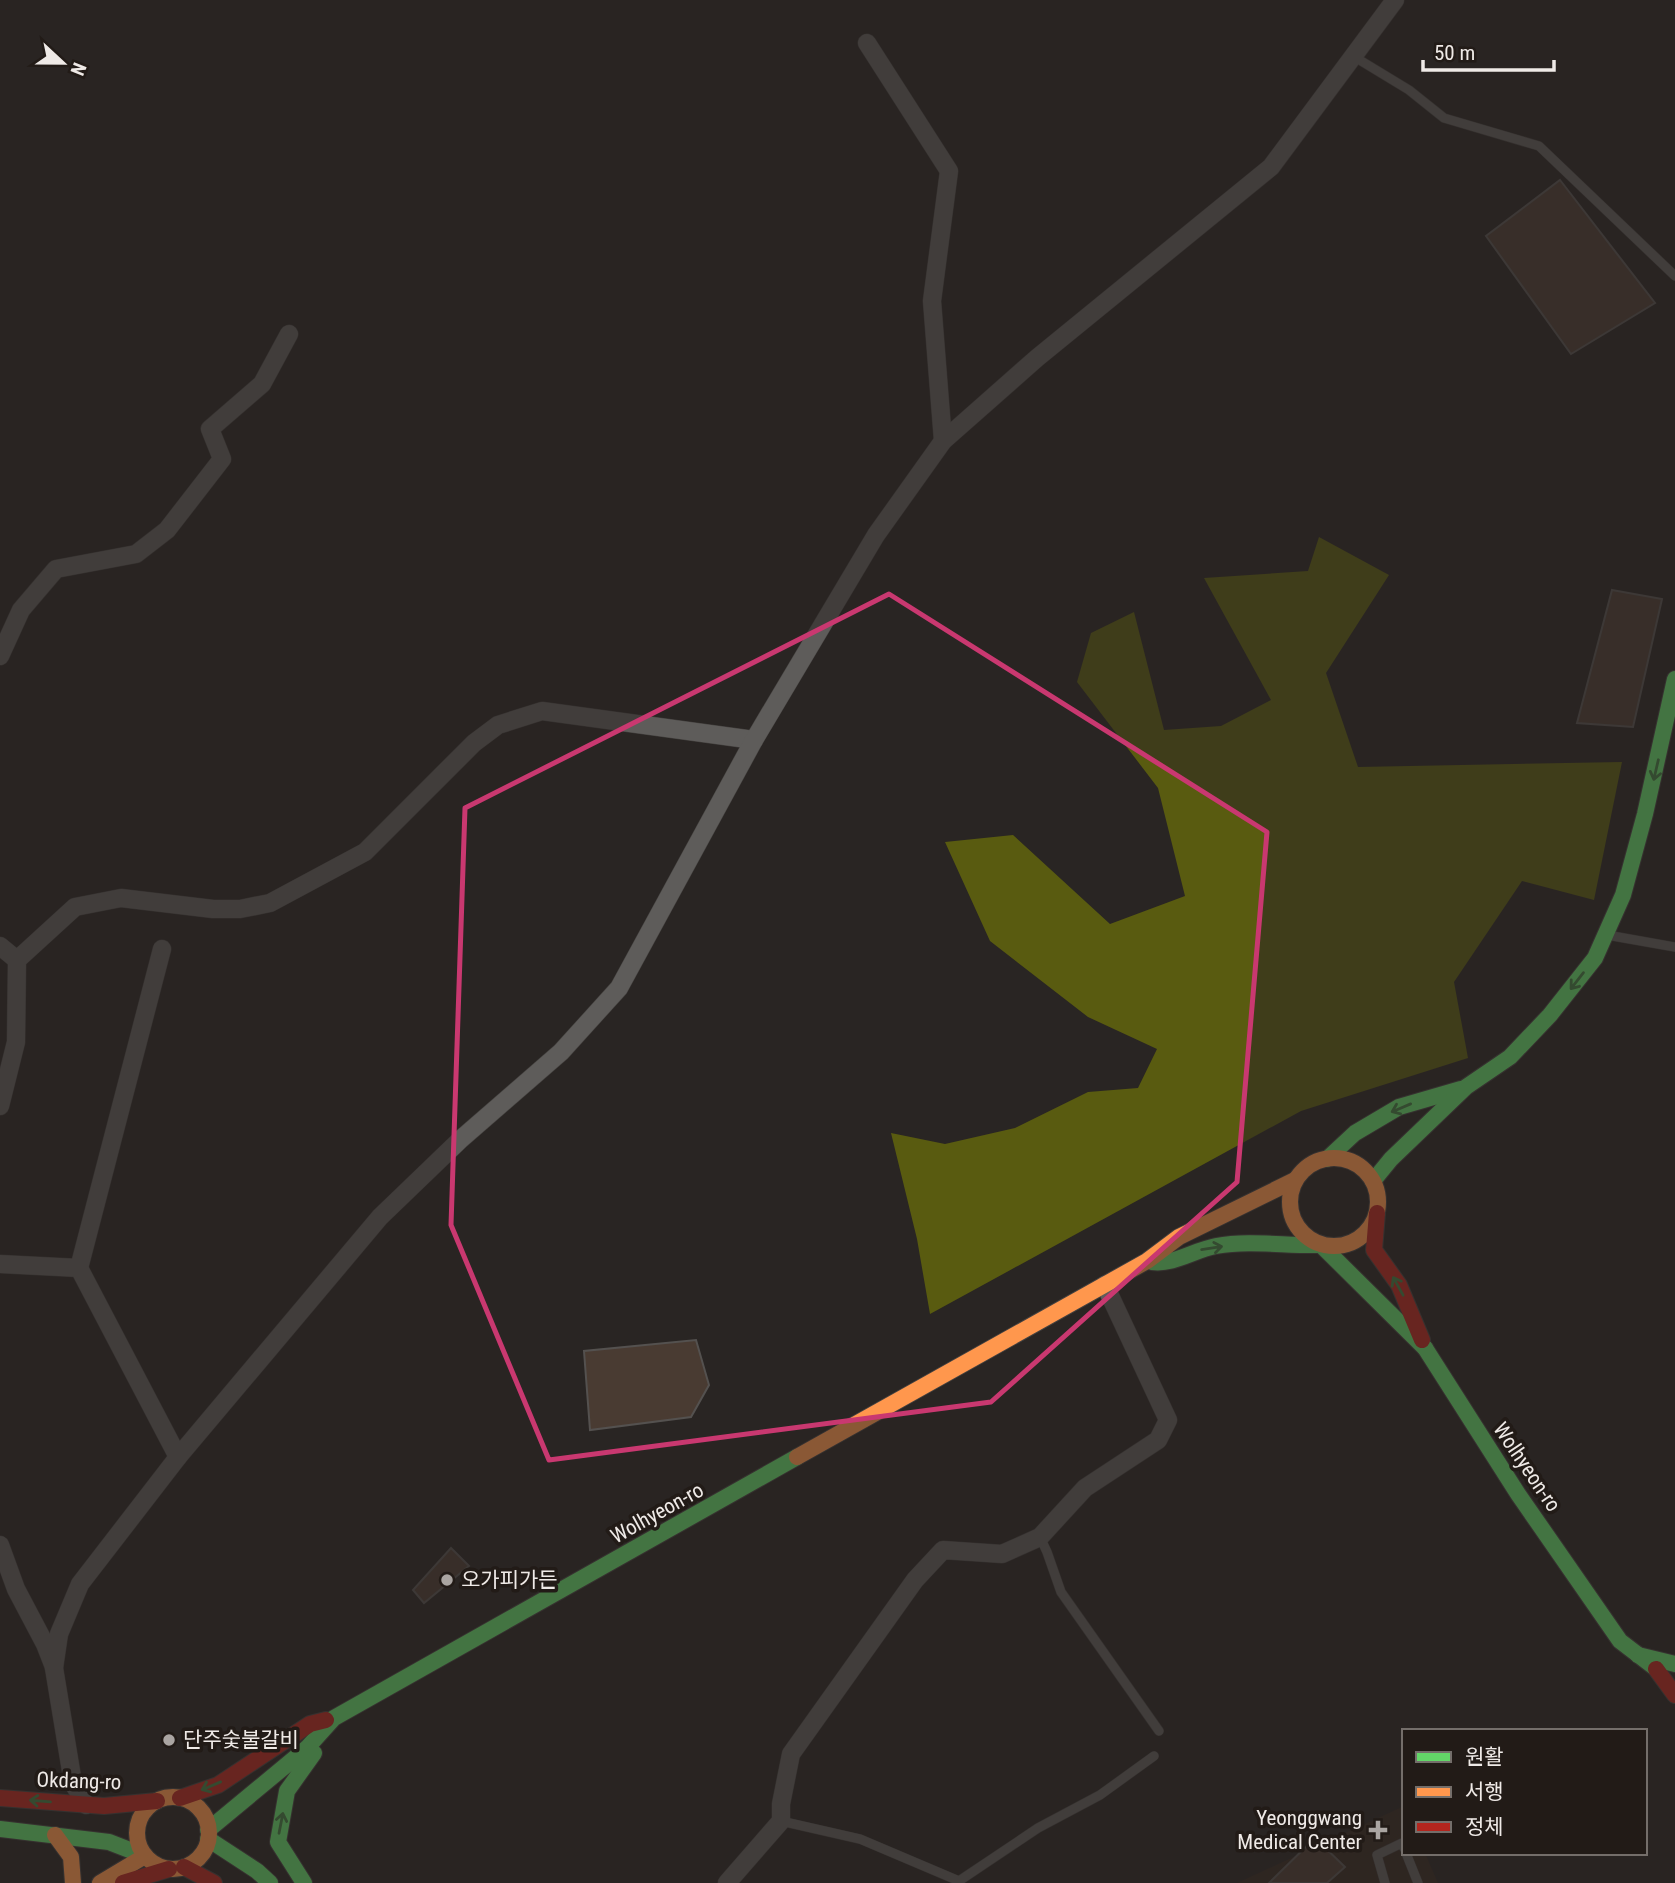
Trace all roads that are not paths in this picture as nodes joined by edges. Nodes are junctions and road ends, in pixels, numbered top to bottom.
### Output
1 (1395, 0) edge
2 (867, 43) dead end
3 (1353, 56) junction
4 (1675, 276) edge
5 (289, 334) dead end
6 (943, 441) junction
7 (0, 656) edge
8 (1675, 679) edge
9 (754, 740) junction
10 (1605, 935) junction
11 (0, 947) edge
12 (1675, 947) edge
13 (162, 949) dead end
14 (17, 960) junction
15 (1466, 1087) junction
16 (0, 1106) edge
17 (1327, 1159) junction
18 (1295, 1180) junction
19 (1373, 1181) junction
20 (1377, 1209) junction
21 (1321, 1245) junction
22 (1147, 1261) junction
23 (0, 1264) edge
24 (79, 1268) junction
25 (1105, 1285) junction
26 (1425, 1348) junction
27 (178, 1457) junction
28 (1040, 1537) junction
29 (0, 1545) edge
30 (8, 1588) edge
31 (1638, 1656) junction
32 (1675, 1664) edge
33 (54, 1668) junction
34 (1656, 1669) junction
35 (1675, 1683) edge
36 (1675, 1695) edge
37 (334, 1718) junction
38 (1160, 1731) dead end
39 (1154, 1756) dead end
40 (0, 1798) edge
41 (180, 1798) junction
42 (157, 1801) junction
43 (86, 1805) junction
44 (781, 1821) junction
45 (0, 1829) edge
46 (208, 1834) junction
47 (55, 1835) junction
48 (1402, 1843) edge
49 (1407, 1855) edge
50 (145, 1856) junction
51 (176, 1868) junction
52 (73, 1883) edge
53 (100, 1883) edge
54 (122, 1883) edge
55 (214, 1883) edge
56 (270, 1883) edge
57 (304, 1883) edge
58 (727, 1883) edge
59 (1385, 1883) edge
60 (1418, 1883) edge

1 - 3 street
2 - 6 street
3 - 4 lane
3 - 6 street
5 - 7 street
6 - 9 street
8 -> 10 main road
9 - 14 street
9 - 27 street
10 - 12 lane
10 -> 15 main road
11 - 14 street
13 - 24 street
14 - 16 street
15 -> 17 main road
15 - 19 main road
17 - 18 main road
17 - 19 main road
18 - 21 main road
18 - 22 main road, Wolhyeon-ro
19 - 20 main road
20 - 21 main road
26 -> 20 main road
22 -> 21 main road
21 - 26 main road
22 - 25 main road, Wolhyeon-ro
23 - 24 street
24 - 27 street
25 - 28 street
25 - 37 main road, Wolhyeon-ro
26 - 31 main road, Wolhyeon-ro
27 - 33 street
28 - 38 lane
28 - 44 street
29 - 30 street
30 - 33 street
31 - 32 main road
31 - 34 main road, Wolhyeon-ro
33 - 43 street
34 - 35 main road, Wolhyeon-ro
34 - 36 main road
37 -> 41 main road
37 - 46 main road, Wolhyeon-ro
57 -> 37 main road
39 - 44 lane
43 -> 40 main road, Okdang-ro
41 - 42 main road
41 - 46 main road
42 - 43 main road, Okdang-ro
42 - 50 main road
44 - 58 street
45 - 47 main road
46 - 51 main road
46 - 56 main road
47 - 50 main road
47 - 52 main road
48 - 59 lane
49 - 60 lane
50 - 51 main road
50 - 53 main road
51 - 54 main road
51 - 55 main road

